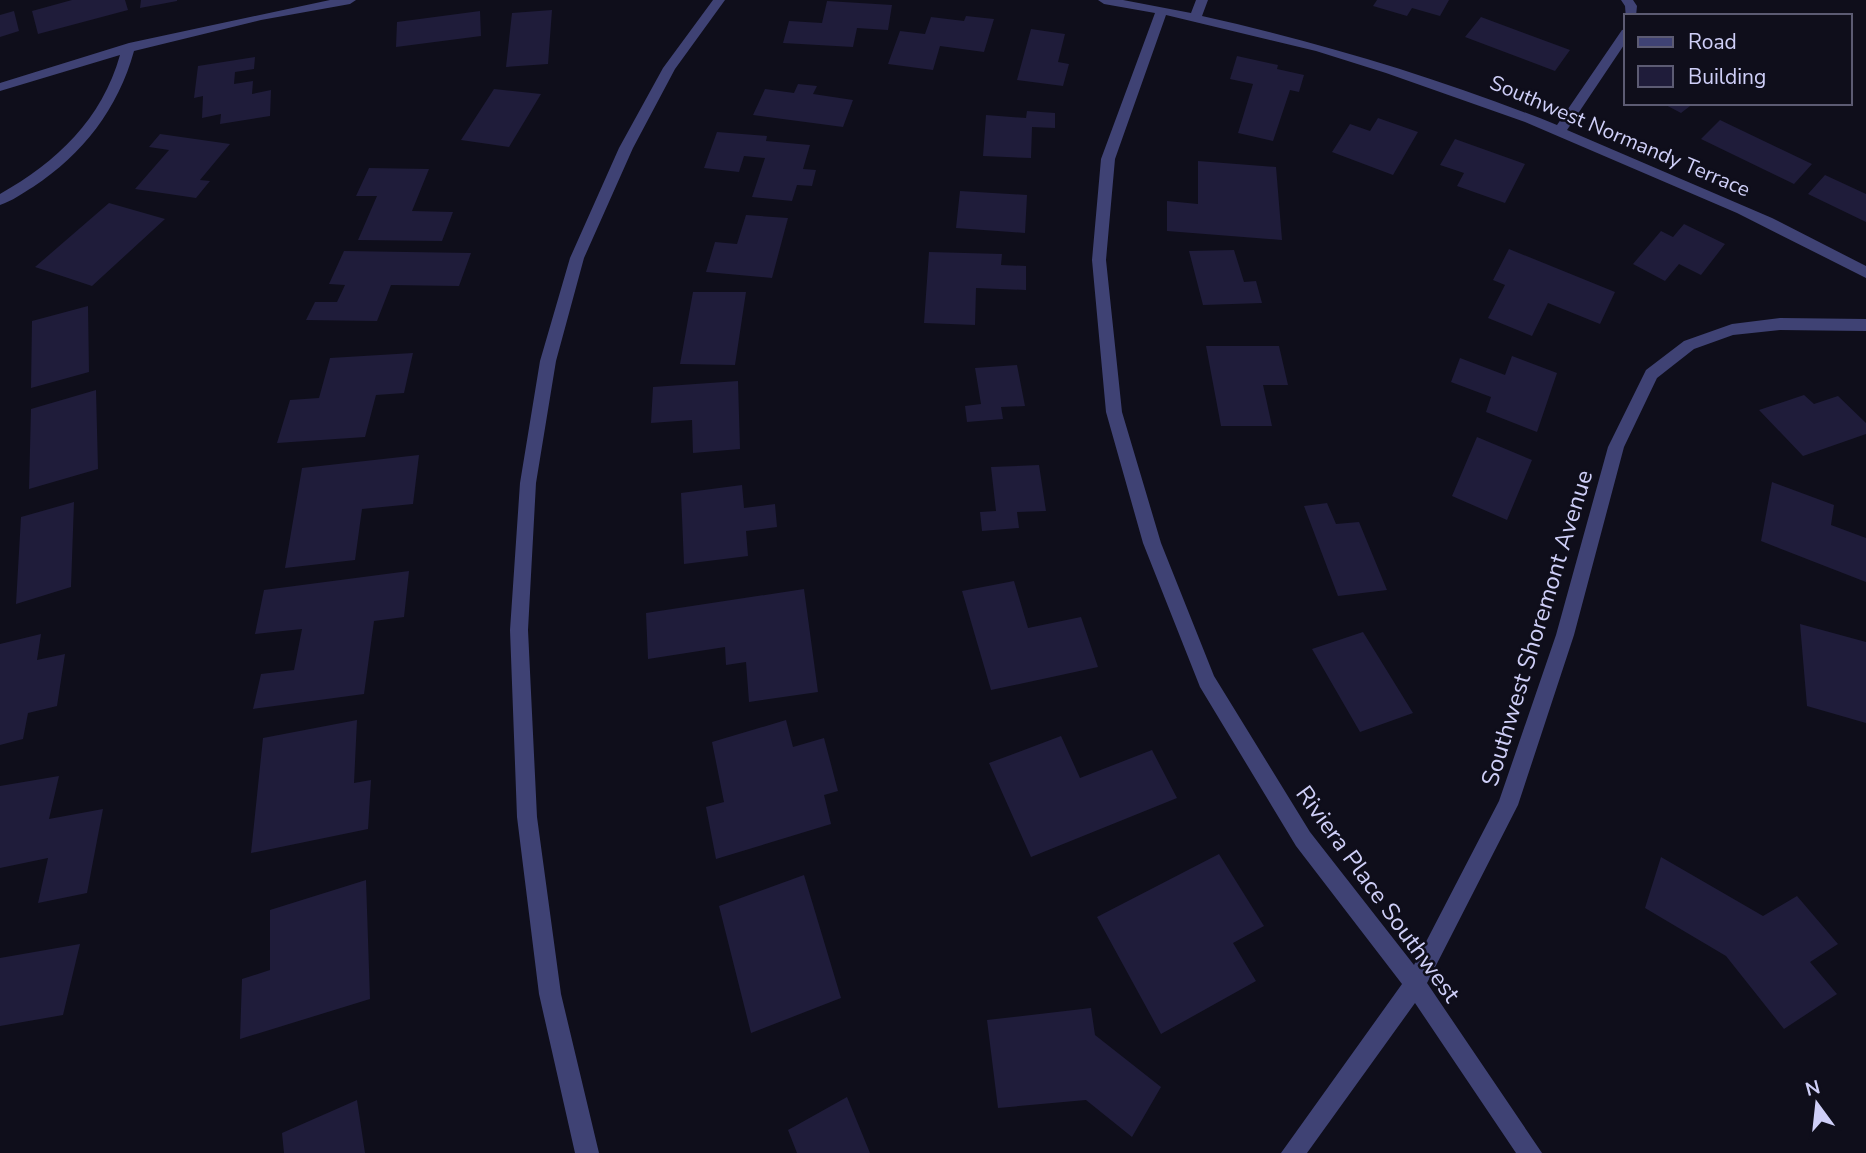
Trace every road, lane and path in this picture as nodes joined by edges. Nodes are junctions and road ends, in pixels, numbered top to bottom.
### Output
1 (350, 0) edge
2 (719, 0) edge
3 (1104, 0) edge
4 (1202, 0) edge
5 (1163, 10) junction
6 (1195, 18) junction
7 (1624, 36) edge
8 (129, 47) junction
9 (0, 87) edge
10 (1561, 129) junction
11 (0, 200) edge
12 (1866, 273) edge
13 (1866, 325) edge
14 (1415, 984) junction
15 (587, 1153) edge
16 (1293, 1153) edge
17 (1530, 1153) edge

1 - 8 street
2 - 15 street
3 - 5 street, Southwest Normandy Terrace
4 - 6 street
5 - 6 street, Southwest Normandy Terrace
5 - 14 street, Riviera Place Southwest
6 - 10 street, Southwest Normandy Terrace
7 - 10 street
8 - 9 street
8 - 11 street
10 - 12 street, Southwest Normandy Terrace
13 - 14 street, Southwest Shoremont Avenue
14 - 16 street, Southwest Shoremont Avenue
14 - 17 street, Riviera Place Southwest

